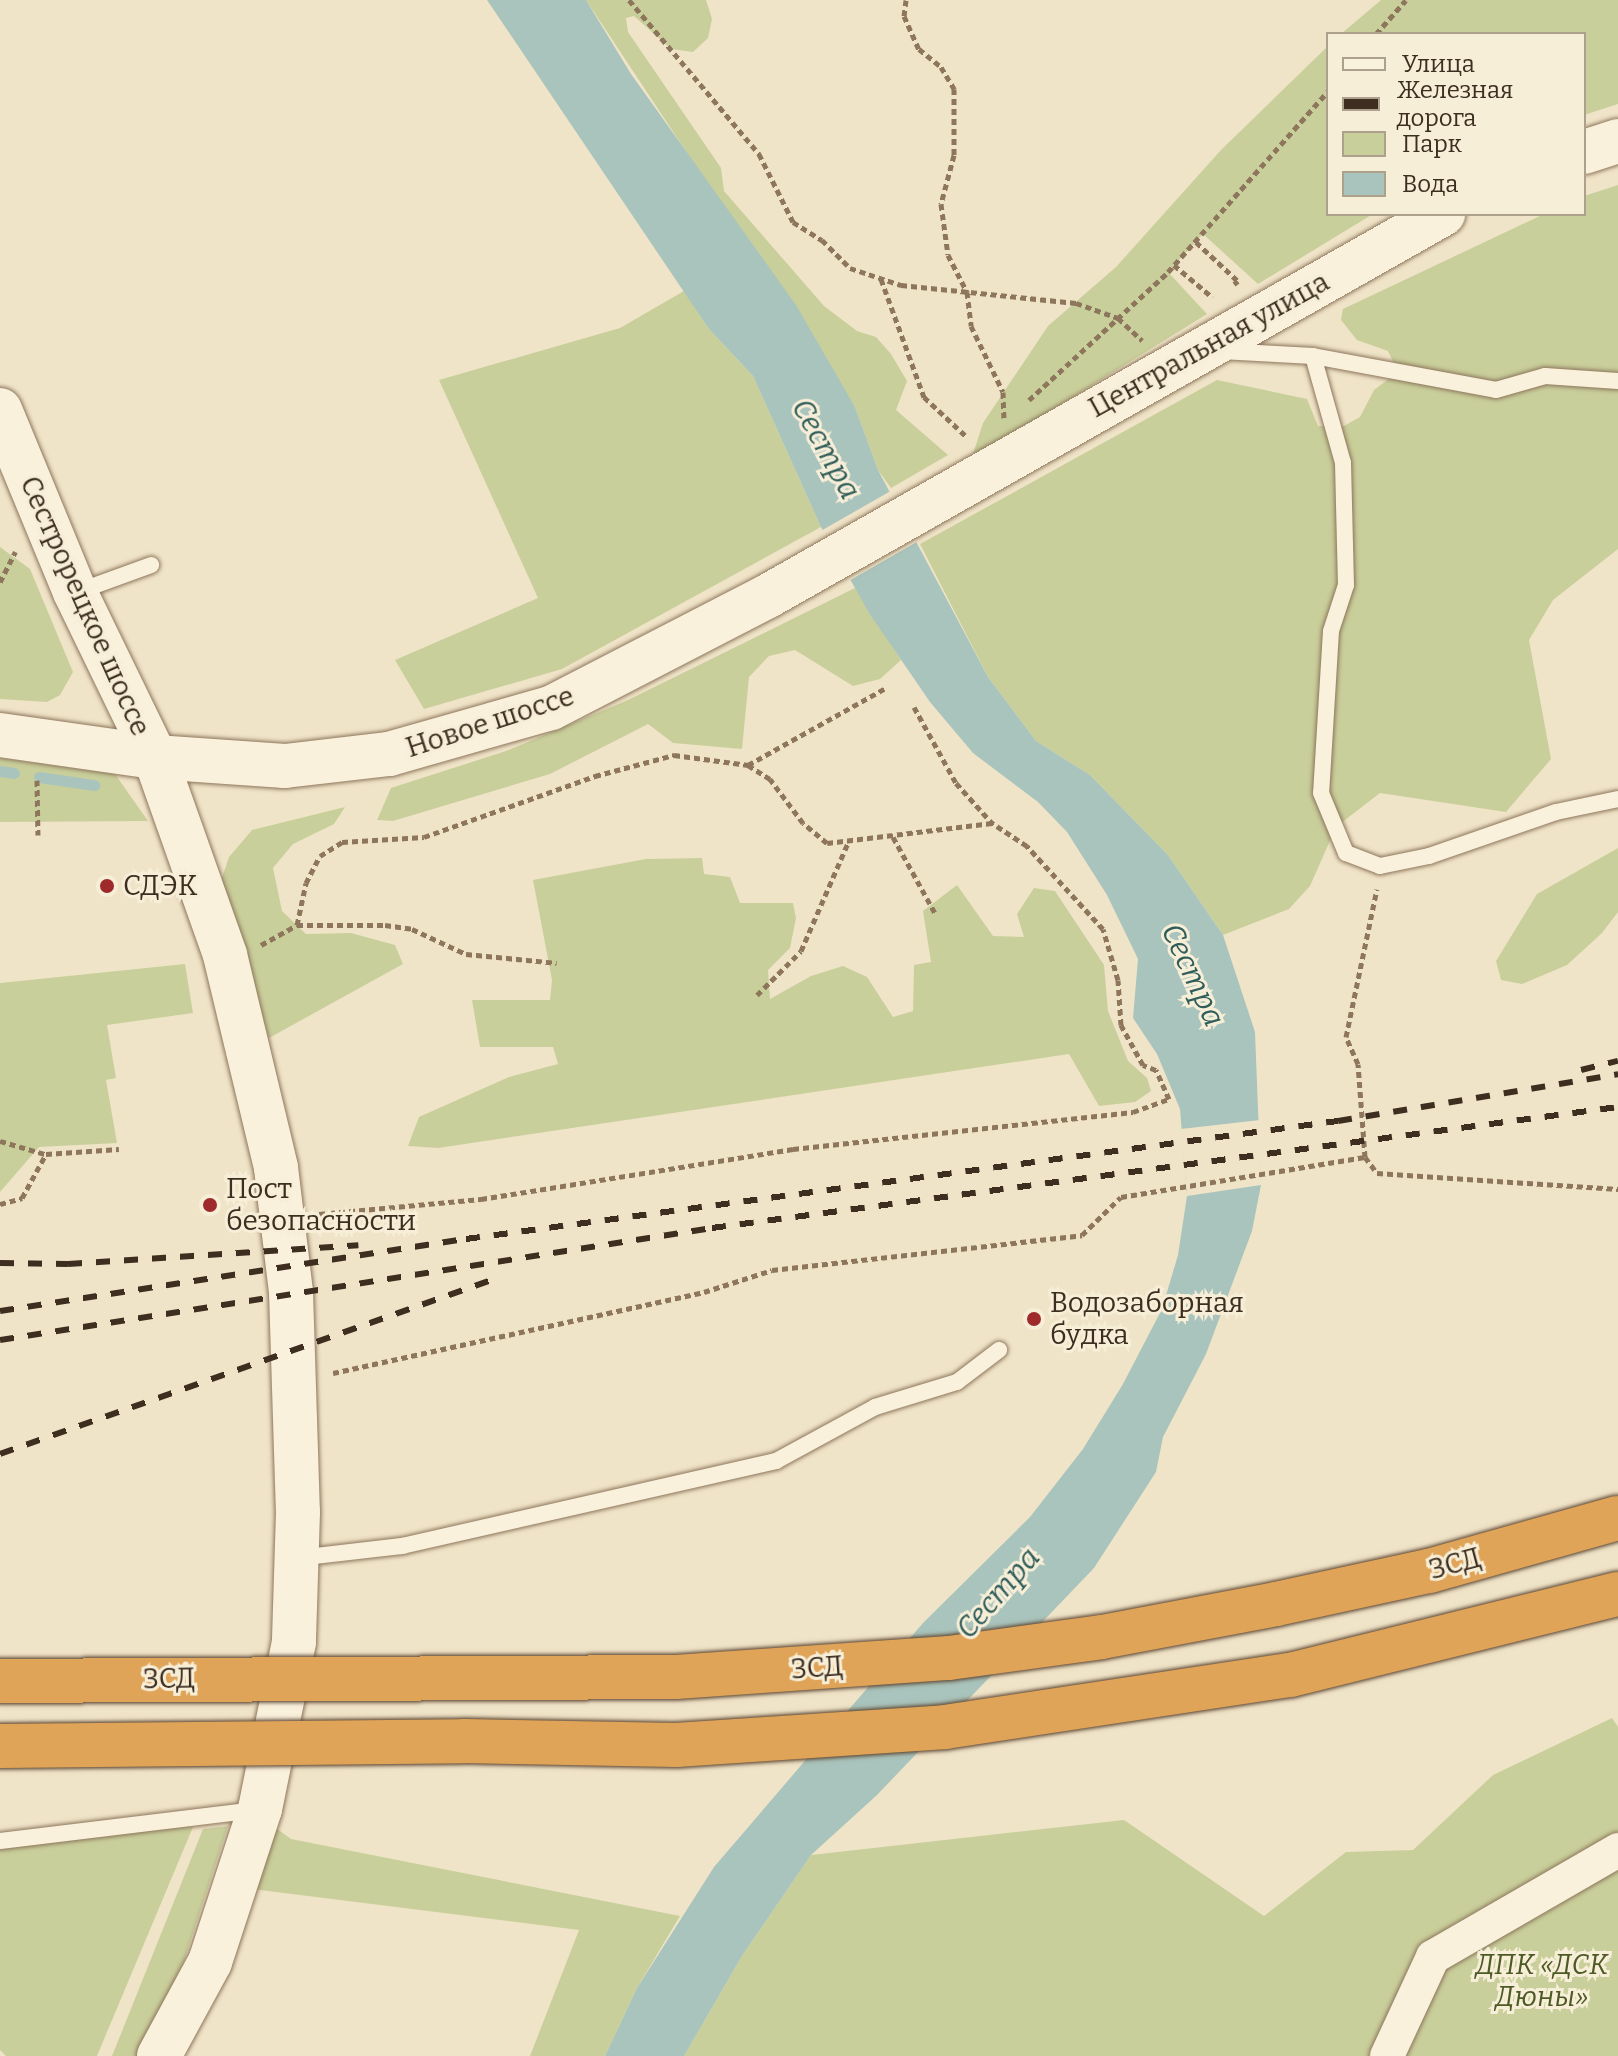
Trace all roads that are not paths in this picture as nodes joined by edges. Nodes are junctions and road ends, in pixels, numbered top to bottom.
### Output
1 (1618, 141) edge
2 (1586, 151) edge
3 (1439, 216) edge
4 (1313, 356) junction
5 (1182, 359) junction
6 (1618, 381) edge
7 (0, 410) edge
8 (977, 463) joint
9 (151, 565) dead end
10 (75, 592) junction
11 (0, 735) edge
12 (155, 757) junction
13 (1618, 799) edge
14 (999, 1350) dead end
15 (1618, 1518) edge
16 (297, 1559) junction
17 (1618, 1594) edge
18 (0, 1681) edge
19 (0, 1746) edge
20 (260, 1809) junction
21 (0, 1841) edge
22 (1618, 1850) edge
23 (159, 2056) edge
24 (1387, 2056) edge

1 - 2 street
3 - 5 street, Центральная улица
4 - 5 lane
4 - 6 lane
4 - 13 lane
5 - 8 street, Центральная улица
7 - 10 street, Сестрорецкое шоссе
8 - 12 street, Новое шоссе
9 - 10 lane
10 - 12 street, Сестрорецкое шоссе
11 - 12 street, Новое шоссе
12 - 16 street, Сестрорецкое шоссе
14 - 16 lane
15 - 18 highway, ЗСД, bridge
16 - 20 street, Сестрорецкое шоссе
17 - 19 highway, bridge
20 - 21 lane
20 - 23 street, Сестрорецкое шоссе
22 - 24 street

